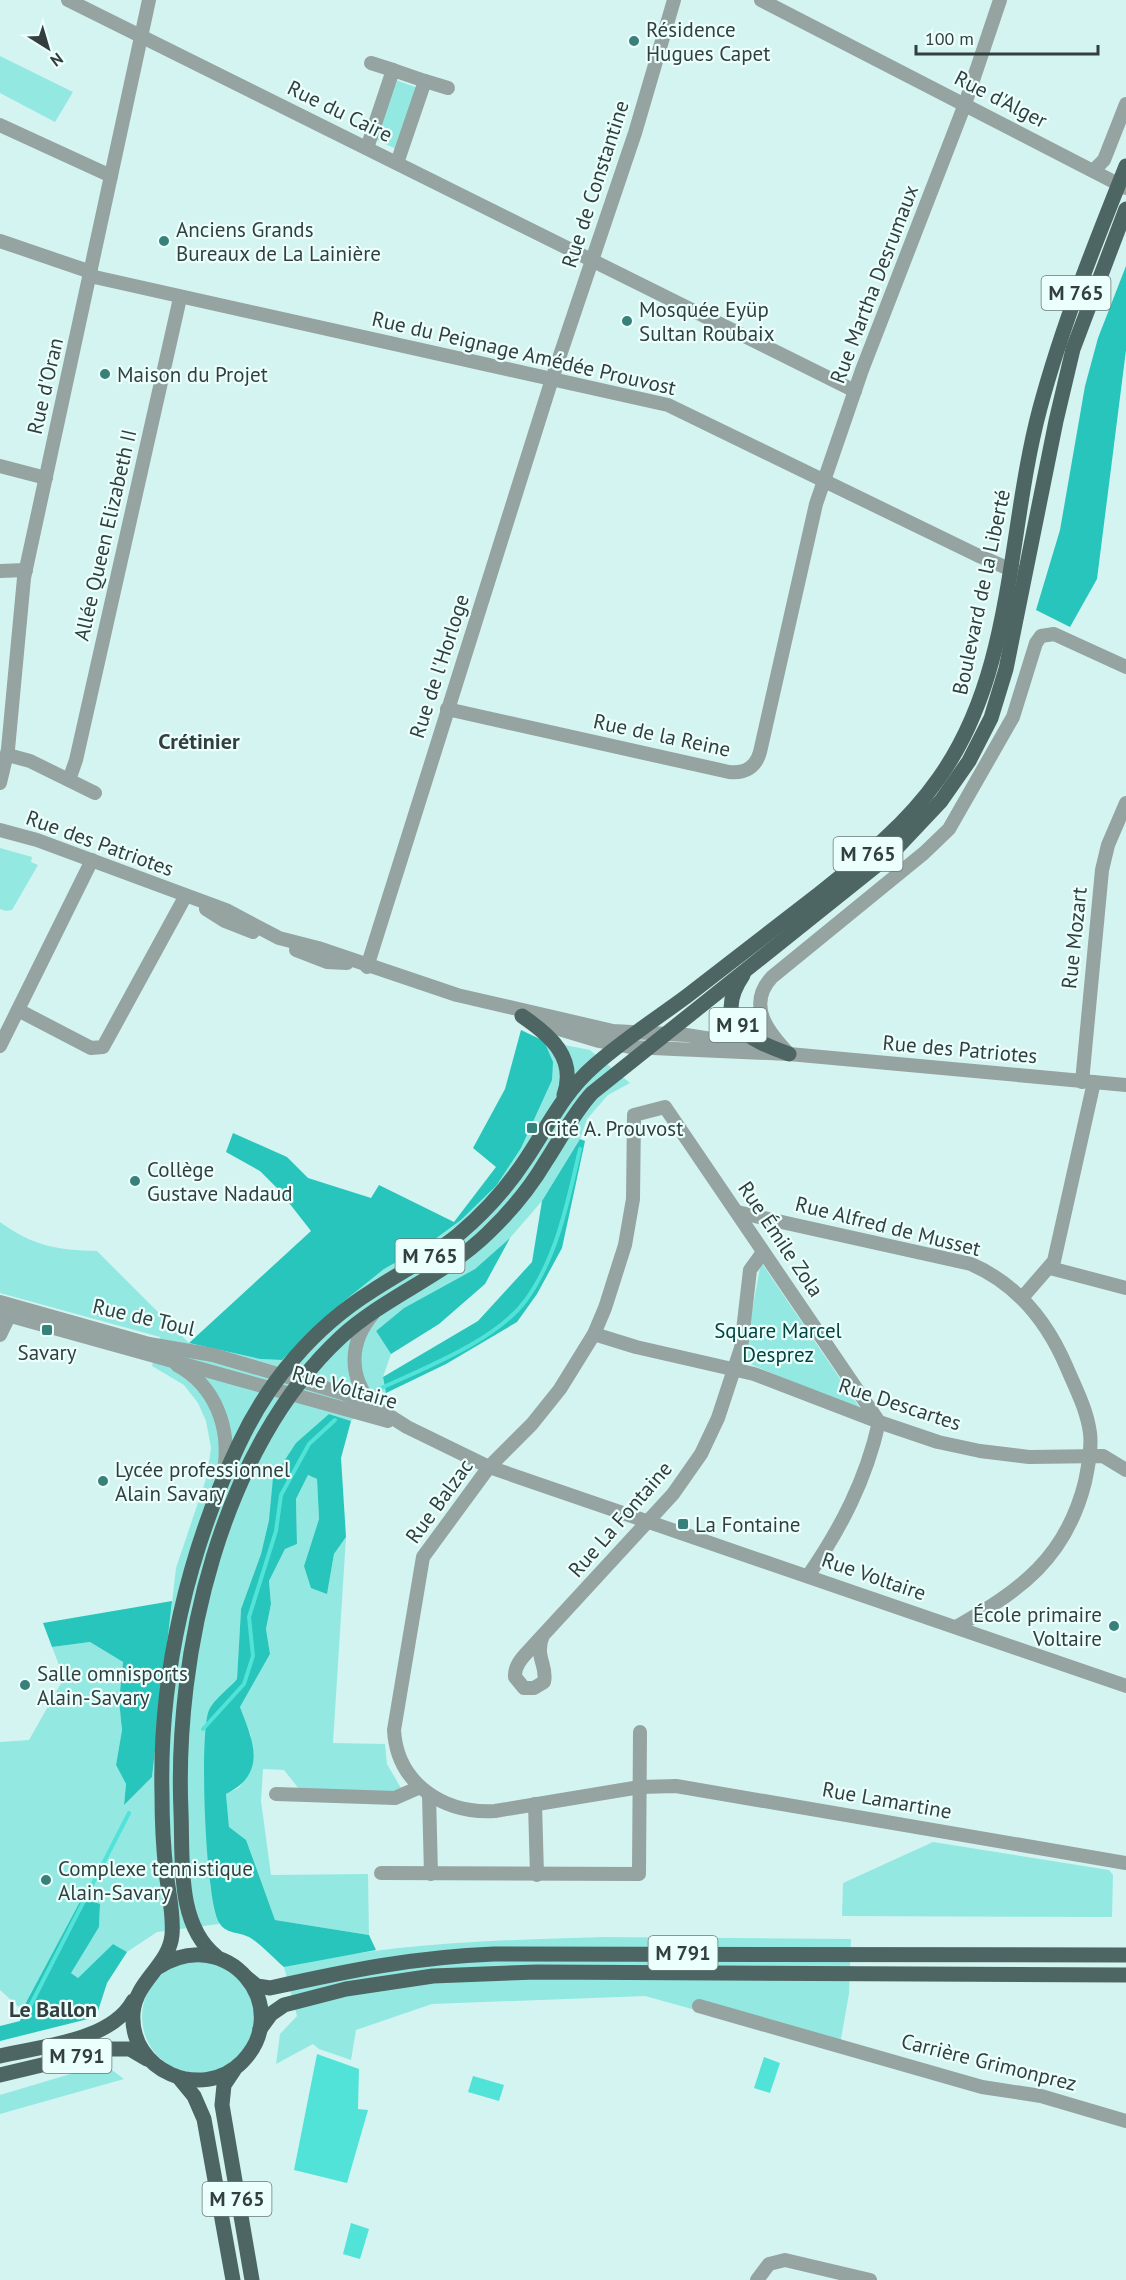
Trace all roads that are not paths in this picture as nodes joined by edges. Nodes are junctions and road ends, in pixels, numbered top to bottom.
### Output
1 (68, 0) edge
2 (149, 0) edge
3 (674, 0) edge
4 (761, 0) edge
5 (1000, 0) edge
6 (141, 36) junction
7 (371, 63) dead end
8 (393, 70) junction
9 (425, 81) junction
10 (448, 88) dead end
11 (965, 104) junction
12 (1126, 104) edge
13 (0, 125) edge
14 (367, 148) junction
15 (397, 163) junction
16 (1126, 166) edge
17 (1094, 170) junction
18 (111, 176) junction
19 (1122, 186) edge
20 (1126, 209) edge
21 (0, 241) edge
22 (592, 260) junction
23 (90, 274) junction
24 (180, 298) junction
25 (552, 379) junction
26 (855, 391) junction
27 (0, 466) edge
28 (46, 478) junction
29 (824, 480) junction
30 (1010, 569) junction
31 (26, 570) junction
32 (0, 572) edge
33 (1026, 575) junction
34 (1126, 667) edge
35 (447, 709) junction
36 (8, 755) junction
37 (69, 780) junction
38 (0, 783) edge
39 (94, 793) dead end
40 (1126, 803) edge
41 (0, 830) edge
42 (92, 861) junction
43 (185, 897) junction
44 (367, 967) junction
45 (783, 968) junction
46 (747, 970) junction
47 (493, 1004) junction
48 (18, 1010) junction
49 (522, 1016) junction
50 (636, 1033) junction
51 (665, 1033) junction
52 (0, 1046) edge
53 (619, 1046) junction
54 (646, 1048) junction
55 (789, 1054) junction
56 (1088, 1082) junction
57 (1126, 1085) edge
58 (563, 1099) junction
59 (634, 1115) joint
60 (737, 1212) junction
61 (763, 1252) junction
62 (1050, 1268) junction
63 (1126, 1288) edge
64 (1022, 1298) junction
65 (378, 1308) junction
66 (6, 1309) edge
67 (594, 1334) junction
68 (0, 1335) edge
69 (156, 1355) junction
70 (735, 1368) junction
71 (279, 1375) junction
72 (270, 1388) junction
73 (296, 1388) junction
74 (374, 1406) junction
75 (879, 1422) junction
76 (407, 1427) junction
77 (1089, 1456) junction
78 (489, 1467) junction
79 (1126, 1470) edge
80 (220, 1487) junction
81 (649, 1522) junction
82 (808, 1576) junction
83 (956, 1627) junction
84 (543, 1635) dead end
85 (1126, 1686) edge
86 (640, 1732) dead end
87 (640, 1787) junction
88 (424, 1791) junction
89 (276, 1794) dead end
90 (535, 1804) junction
91 (1126, 1863) edge
92 (381, 1873) dead end
93 (431, 1874) junction
94 (537, 1875) junction
95 (1126, 1955) edge
96 (216, 1956) junction
97 (157, 1968) junction
98 (1126, 1975) edge
99 (247, 1977) junction
100 (138, 1994) junction
101 (699, 2006) dead end
102 (260, 2029) junction
103 (0, 2056) edge
104 (152, 2063) junction
105 (236, 2068) junction
106 (0, 2075) edge
107 (180, 2079) junction
108 (1126, 2121) edge
109 (233, 2280) edge
110 (252, 2280) edge
111 (756, 2280) edge
112 (870, 2280) edge

1 - 6 street, Rue du Caire
2 - 6 street, Rue d'Oran
3 - 22 street, Rue de Constantine
4 - 11 street, Rue d'Alger
5 - 11 street, Rue Martha Desrumaux
6 - 14 street, Rue du Caire
6 - 18 street, Rue d'Oran
7 - 8 street
8 - 9 street
8 - 14 street
9 - 10 street
9 - 15 street
11 - 17 street, Rue d'Alger
11 - 26 street, Rue Martha Desrumaux
12 - 17 street
13 - 18 street
14 - 15 street, Rue du Caire
15 - 22 street, Rue du Caire
16 - 19 main road, M 765
17 - 19 street, Rue d'Alger
18 - 23 street, Rue d'Oran
19 - 30 main road, Boulevard de la Liberté / M 765
20 - 33 main road, Boulevard de la Liberté / M 765
21 - 23 street, Rue du Peignage Amédée Prouvost
22 - 25 street, Rue de Constantine
22 - 26 street, Rue du Caire
23 - 24 street, Rue du Peignage Amédée Prouvost
23 - 28 street, Rue d'Oran
24 - 25 street, Rue du Peignage Amédée Prouvost
24 - 37 street, Allée Queen Elizabeth II
25 - 29 street, Rue du Peignage Amédée Prouvost
25 - 35 street, Rue de l'Horloge
26 - 29 street, Rue Martha Desrumaux
27 - 28 street
28 - 31 street, Rue d'Oran
29 - 30 street, Rue du Peignage Amédée Prouvost
29 - 35 street, Rue de la Reine
30 - 33 street, Rue du Peignage Amédée Prouvost
30 - 50 main road, Boulevard de la Liberté / M 765
31 - 32 street
31 - 36 street, Rue d'Oran
33 - 46 main road, Boulevard de la Liberté / M 765
34 - 45 street
35 - 44 street, Rue de l'Horloge
36 - 37 street
36 - 38 street, Rue d'Oran
37 - 39 street
40 - 56 street, Rue Mozart
41 - 42 street, Rue des Patriotes / M 91
42 - 43 street, Rue des Patriotes / M 91
42 - 48 street
43 - 44 street, Rue des Patriotes / M 91
43 - 48 street
44 - 47 street, Rue des Patriotes / M 91
45 - 46 street
45 - 55 street
46 - 51 main road, Boulevard de la Liberté / M 765
46 - 55 main road, M 91
47 - 49 street, Rue des Patriotes / M 91
47 - 50 street, Rue des Patriotes / M 91
48 - 52 street
49 - 53 street, Rue des Patriotes / M 91
49 - 58 main road, M 91
50 - 51 street, Rue des Patriotes / M 91
50 - 53 main road, M 765
50 - 54 street
51 - 54 main road, M 765
51 - 55 street, Rue des Patriotes / M 91
53 - 54 street, Rue des Patriotes / M 91
53 - 58 main road, M 765
54 - 55 street, Rue des Patriotes / M 91
54 - 65 main road, M 765
55 - 56 street, Rue des Patriotes / M 91
56 - 57 street, Rue des Patriotes / M 91
56 - 62 street, Rue Mozart
58 - 71 main road, M 765
59 - 60 street, Rue Émile Zola
59 - 67 street, Rue Balzac
60 - 61 street, Rue Émile Zola
60 - 64 street, Rue Alfred de Musset
61 - 70 street, Rue La Fontaine
61 - 75 street, Rue Émile Zola
62 - 63 street
62 - 64 street
64 - 77 street, Rue Alfred de Musset
65 - 73 main road, M 765
65 - 74 street
66 - 68 street
66 - 69 street, Rue de Toul
66 - 71 street, Rue de Toul
67 - 70 street, Rue Descartes
67 - 78 street, Rue Balzac
69 - 72 street, Rue de Toul
69 - 80 street, Rue de Toul
70 - 75 street, Rue Descartes
70 - 81 street, Rue La Fontaine
71 - 72 main road, M 765
71 - 73 street, Rue Voltaire
72 - 73 street, Rue Voltaire
72 - 80 main road, M 765
73 - 74 street, Rue Voltaire
73 - 76 street, Rue Voltaire
73 - 96 main road, M 765
74 - 76 street, Rue Voltaire
75 - 77 street, Rue Descartes
75 - 82 street
76 - 78 street, Rue Voltaire
77 - 79 street, Rue Descartes
77 - 83 street, Rue Alfred de Musset
78 - 81 street, Rue Voltaire
78 - 88 street, Rue Balzac
80 - 97 main road, M 765
81 - 82 street, Rue Voltaire
81 - 84 street, Rue La Fontaine
82 - 83 street, Rue Voltaire
83 - 85 street, Rue Voltaire
86 - 87 street
87 - 90 street, Rue Balzac
87 - 91 street, Rue Lamartine
87 - 94 street
88 - 89 street
88 - 90 street, Rue Balzac
88 - 93 street
90 - 94 street
92 - 93 street
93 - 94 street
95 - 99 main road, M 791
96 - 97 main road
96 - 99 main road
97 - 100 main road
98 - 102 main road, M 791
99 - 102 main road
100 - 103 main road, M 791
100 - 104 main road
101 - 108 street, Carrière Grimonprez
102 - 105 main road
104 - 106 main road, M 791
104 - 107 main road
105 - 107 main road
105 - 110 main road, M 765
107 - 109 main road, M 765
111 - 112 street

